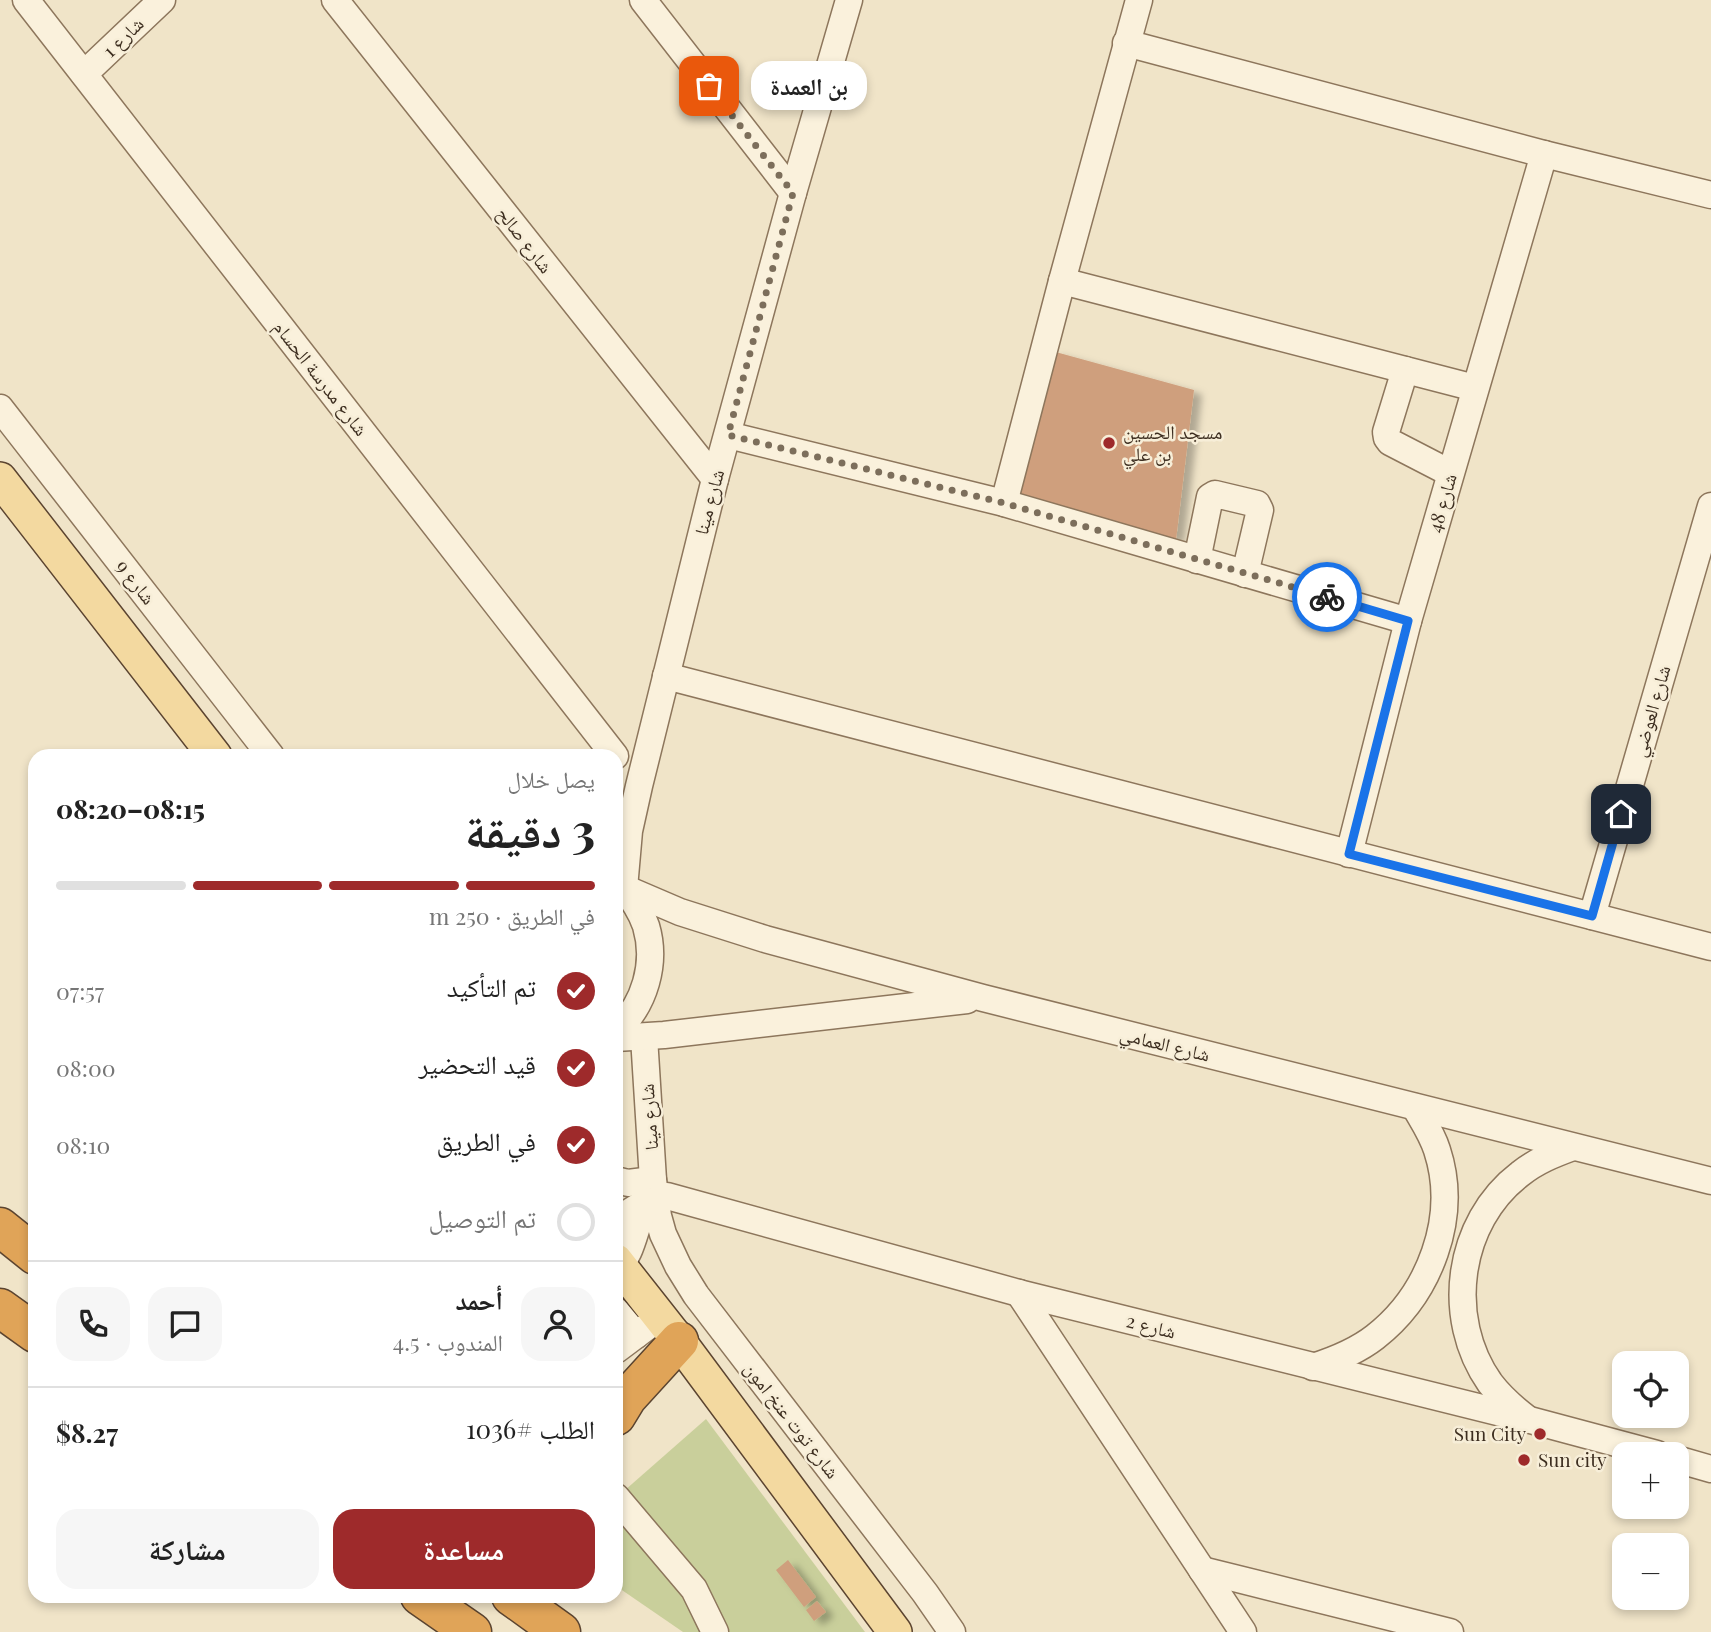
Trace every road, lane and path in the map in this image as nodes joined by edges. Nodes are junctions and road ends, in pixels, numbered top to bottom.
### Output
1 (26, 0) edge
2 (162, 0) edge
3 (335, 0) edge
4 (643, 0) edge
5 (849, 0) edge
6 (1139, 0) edge
7 (1126, 43) junction
8 (84, 74) junction
9 (1544, 154) junction
10 (793, 193) junction
11 (1711, 195) edge
12 (1062, 281) junction
13 (1405, 370) junction
14 (1475, 388) junction
15 (0, 408) edge
16 (728, 435) junction
17 (1451, 473) junction
18 (715, 479) junction
19 (0, 480) edge
20 (1004, 503) junction
21 (1711, 506) edge
22 (1197, 560) junction
23 (1245, 574) junction
24 (1408, 621) junction
25 (666, 676) junction
26 (210, 749) edge
27 (266, 749) edge
28 (609, 749) edge
29 (623, 767) edge
30 (639, 786) junction
31 (1349, 854) junction
32 (623, 869) edge
33 (623, 889) edge
34 (623, 891) edge
35 (1592, 916) junction
36 (1711, 947) edge
37 (983, 998) junction
38 (623, 1025) edge
39 (643, 1037) junction
40 (623, 1038) edge
41 (1415, 1107) junction
42 (1573, 1147) junction
43 (1711, 1181) edge
44 (623, 1182) edge
45 (652, 1192) junction
46 (0, 1213) edge
47 (623, 1216) edge
48 (28, 1224) edge
49 (0, 1227) edge
50 (28, 1249) edge
51 (623, 1260) edge
52 (623, 1286) edge
53 (1019, 1293) junction
54 (0, 1308) edge
55 (623, 1319) edge
56 (28, 1328) edge
57 (638, 1337) edge
58 (1313, 1367) junction
59 (623, 1393) edge
60 (1530, 1420) junction
61 (1612, 1442) edge
62 (1689, 1463) edge
63 (1711, 1469) edge
64 (623, 1505) edge
65 (1202, 1570) junction
66 (430, 1603) edge
67 (523, 1603) edge
68 (472, 1632) edge
69 (561, 1632) edge
70 (715, 1632) edge
71 (895, 1632) edge
72 (952, 1632) edge
73 (1243, 1632) edge
74 (1450, 1632) edge

1 - 8 street, شارع مدرسة الحسام
2 - 8 street, شارع 1
3 - 18 street, شارع صالح
4 - 10 street
5 - 10 street, شارع مينا
6 - 7 street
7 - 9 street
7 - 12 street
8 - 28 street, شارع مدرسة الحسام
9 - 11 street
9 - 14 street, شارع 48
10 - 16 street, شارع مينا
12 - 13 street
12 - 20 street
13 - 14 street
13 - 17 street
14 - 17 street, شارع 48
15 - 27 street, شارع 9
16 - 18 street, شارع مينا
16 - 20 street
17 - 24 street, شارع 48
18 - 25 street, شارع مينا
19 - 26 main road
20 - 22 street
21 - 35 street, شارع العوضي
22 - 23 street
22 - 23 street
23 - 24 street
24 - 31 street, شارع 48
25 - 30 street, شارع مينا
25 - 31 street
29 - 30 street, شارع مدرسة الحسام
30 - 32 street, شارع مينا
31 - 35 street
33 - 37 street, شارع العمامي
34 - 38 street
35 - 36 street
37 - 39 street
37 - 41 street, شارع العمامي
39 - 40 street
39 - 45 street, شارع مينا
41 - 42 street, شارع العمامي
41 - 58 street
42 - 43 street, شارع العمامي
42 - 60 street
44 - 45 street
45 - 47 street
45 - 51 street
45 - 53 street, شارع 2
45 - 72 street, شارع توت عنخ امون
46 - 48 highway
49 - 50 highway
52 - 57 main road
53 - 58 street, شارع 2
53 - 65 street
54 - 56 highway
55 - 57 street
57 - 59 highway
57 - 71 main road
58 - 60 street, شارع 2
60 - 61 street, شارع 2
62 - 63 street
64 - 70 street
65 - 73 street
65 - 74 street
66 - 68 highway
67 - 69 highway

